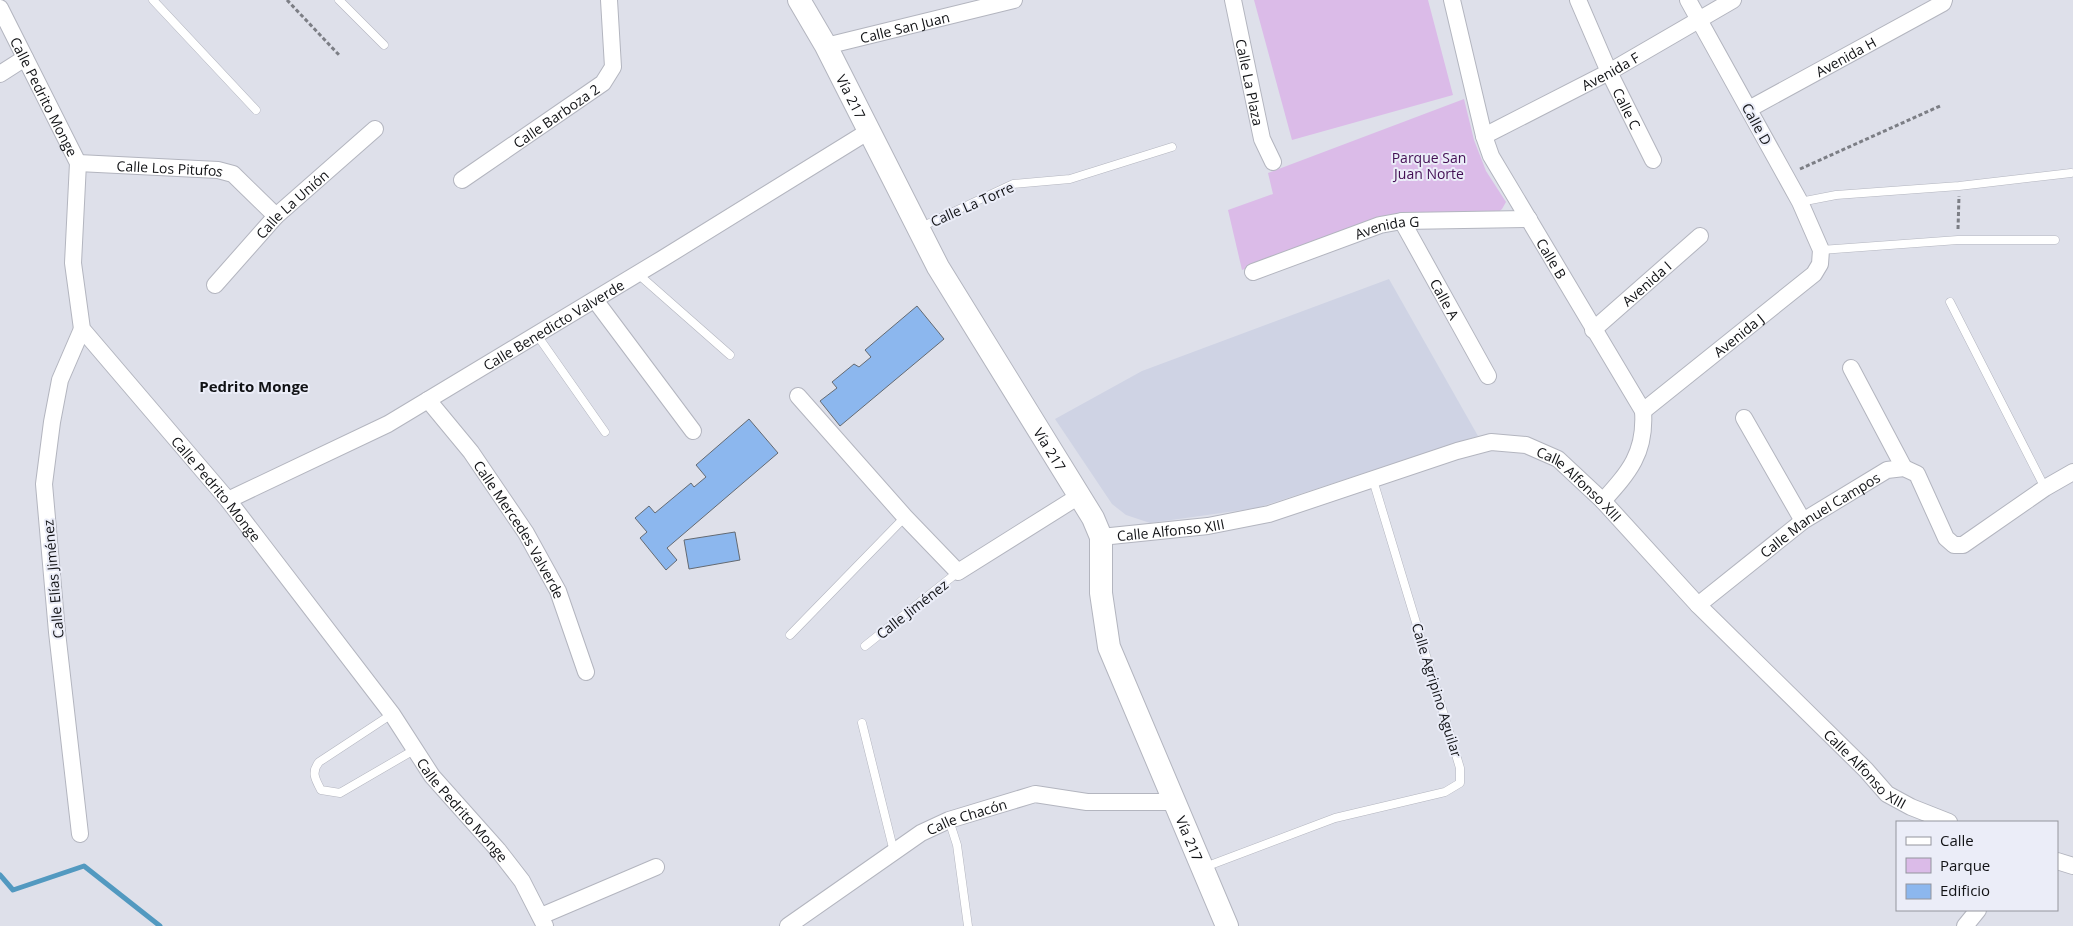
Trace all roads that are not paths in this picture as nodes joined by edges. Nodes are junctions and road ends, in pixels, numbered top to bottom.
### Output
1 (153, 0) edge
2 (339, 0) edge
3 (609, 0) edge
4 (799, 0) edge
5 (1014, 0) edge
6 (1233, 0) edge
7 (1452, 0) edge
8 (1578, 0) edge
9 (1688, 0) edge
10 (1733, 0) edge
11 (1944, 2) edge
12 (0, 8) edge
13 (1700, 20) junction
14 (384, 45) dead end
15 (826, 46) junction
16 (25, 58) junction
17 (1609, 72) junction
18 (0, 74) edge
19 (1748, 109) junction
20 (256, 110) dead end
21 (375, 129) dead end
22 (869, 131) junction
23 (1484, 136) junction
24 (1172, 147) dead end
25 (1653, 160) dead end
26 (1273, 162) dead end
27 (78, 163) junction
28 (2071, 173) dead end
29 (462, 180) dead end
30 (1800, 202) junction
31 (276, 216) junction
32 (1529, 220) junction
33 (1402, 221) junction
34 (918, 228) junction
35 (1700, 236) dead end
36 (2055, 240) dead end
37 (1822, 250) junction
38 (1253, 272) dead end
39 (638, 274) junction
40 (215, 285) dead end
41 (595, 300) junction
42 (1950, 302) dead end
43 (82, 329) junction
44 (1593, 330) junction
45 (537, 335) junction
46 (730, 355) dead end
47 (1851, 368) dead end
48 (1488, 376) dead end
49 (798, 396) dead end
50 (428, 400) junction
51 (1643, 411) junction
52 (1744, 418) dead end
53 (693, 431) dead end
54 (605, 432) dead end
55 (1904, 468) junction
56 (2073, 472) edge
57 (1373, 480) junction
58 (2045, 488) junction
59 (1079, 496) junction
60 (228, 500) junction
61 (1603, 501) junction
62 (905, 517) junction
63 (1803, 521) junction
64 (1101, 537) junction
65 (958, 572) junction
66 (1698, 605) junction
67 (790, 635) dead end
68 (866, 646) dead end
69 (586, 672) dead end
70 (392, 714) junction
71 (862, 723) dead end
72 (414, 750) junction
73 (1174, 802) junction
74 (949, 820) junction
75 (1946, 821) edge
76 (80, 834) dead end
77 (894, 852) junction
78 (2058, 861) edge
79 (2073, 866) edge
80 (656, 867) dead end
81 (1201, 868) junction
82 (1977, 911) edge
83 (543, 921) edge
84 (788, 926) edge
85 (968, 926) edge
86 (1227, 926) edge
87 (1965, 926) edge

1 - 20 lane
2 - 14 lane
3 - 29 street, Calle Barboza 2
4 - 15 main road, Vía 217
5 - 15 street, Calle San Juan
6 - 26 street, Calle La Plaza
7 - 23 street, Calle B
8 - 17 street, Calle C
9 - 13 street, Calle D
10 - 13 street, Avenida F
11 - 19 street, Avenida H
12 - 16 street, Calle Pedrito Monge
13 - 17 street, Avenida F
13 - 19 street, Calle D
15 - 22 main road, Vía 217
16 - 18 street
16 - 27 street, Calle Pedrito Monge
17 - 23 street, Avenida F
17 - 25 street, Calle C
19 - 30 street, Calle D
21 - 31 street, Calle La Unión
22 - 34 main road, Vía 217
22 - 39 street, Calle Benedicto Valverde
23 - 32 street, Calle B
24 - 34 lane, Calle La Torre
27 - 31 street, Calle Los Pitufos
27 - 43 street, Calle Pedrito Monge
28 - 30 lane
30 - 37 street, Calle D
31 - 40 street, Calle La Unión
32 - 33 street, Avenida G
32 - 44 street, Calle B
33 - 38 street, Avenida G
33 - 48 street, Calle A
34 - 59 main road, Vía 217
35 - 44 street, Avenida I
36 - 37 lane
37 - 51 street, Avenida J
39 - 41 street, Calle Benedicto Valverde
39 - 46 lane
41 - 45 street, Calle Benedicto Valverde
41 - 53 street
42 - 58 lane
43 - 60 street, Calle Pedrito Monge
43 - 76 street, Calle Elías Jiménez
44 - 51 street, Calle B
45 - 50 street, Calle Benedicto Valverde
45 - 54 lane
47 - 55 street
49 - 62 street
50 - 60 street, Calle Benedicto Valverde
50 - 69 street, Calle Mercedes Valverde
51 - 61 street
52 - 63 street
55 - 58 street
55 - 63 street, Calle Manuel Campos
56 - 58 street
57 - 61 street, Calle Alfonso XIII
57 - 64 street, Calle Alfonso XIII
57 - 81 lane, Calle Agripino Aguilar
59 - 64 main road, Vía 217
59 - 65 street
60 - 70 street, Calle Pedrito Monge
61 - 66 street, Calle Alfonso XIII
62 - 65 street
62 - 67 lane
63 - 66 street, Calle Manuel Campos
64 - 73 main road, Vía 217
65 - 68 lane, Calle Jiménez
66 - 75 street, Calle Alfonso XIII
70 - 72 street, Calle Pedrito Monge
70 - 72 lane
71 - 77 lane
72 - 83 street, Calle Pedrito Monge
73 - 74 street, Calle Chacón
73 - 81 main road, Vía 217
74 - 77 street, Calle Chacón
74 - 85 lane
77 - 84 street, Calle Chacón
78 - 79 street
80 - 83 street
81 - 86 main road, Vía 217
82 - 87 street

